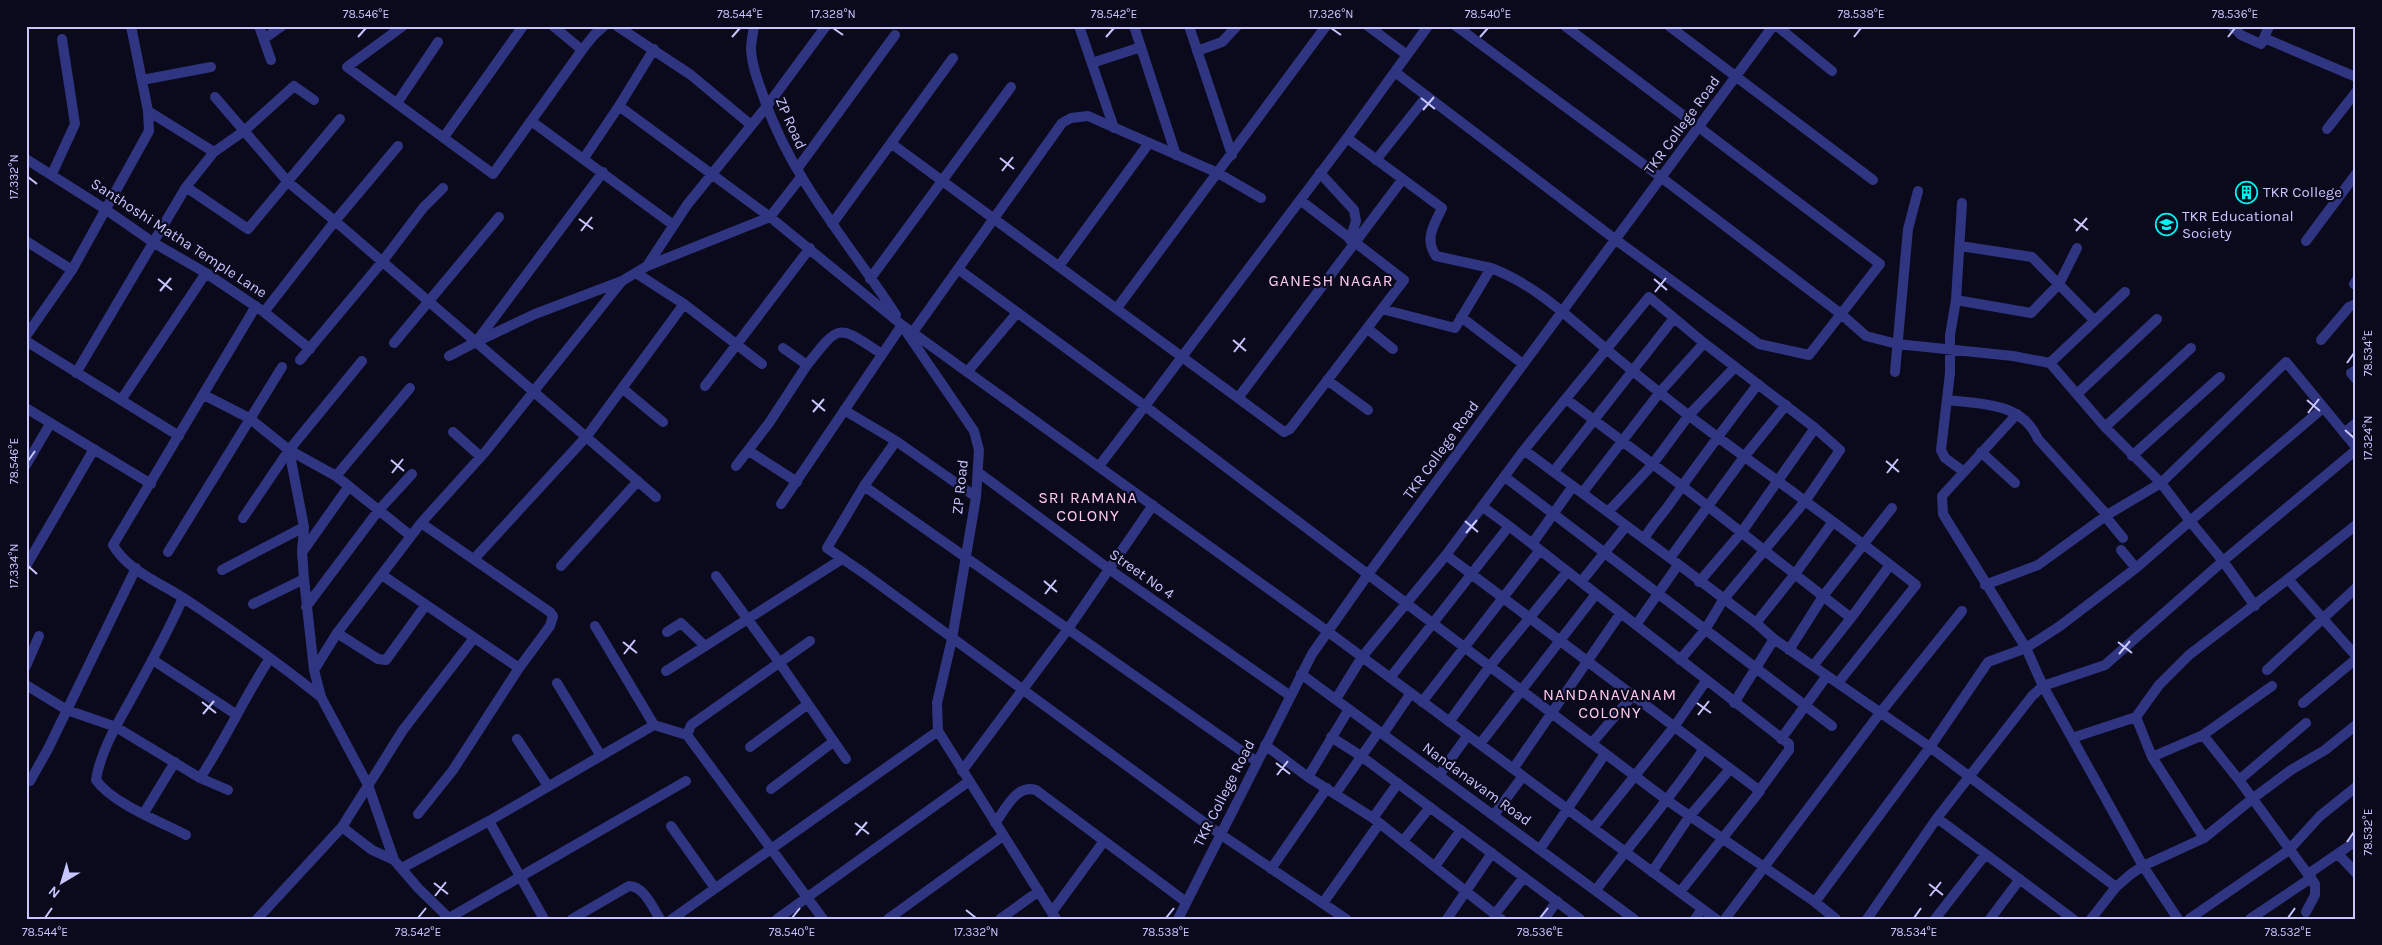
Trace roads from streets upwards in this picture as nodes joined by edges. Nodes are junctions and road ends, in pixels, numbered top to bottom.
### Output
1 (131, 26) edge
2 (259, 26) edge
3 (282, 26) edge
4 (403, 26) edge
5 (524, 26) edge
6 (553, 26) edge
7 (604, 26) edge
8 (617, 26) edge
9 (754, 26) edge
10 (826, 26) edge
11 (1079, 26) edge
12 (1134, 26) edge
13 (1189, 26) edge
14 (1237, 26) edge
15 (1326, 26) edge
16 (1368, 26) edge
17 (1428, 26) edge
18 (1456, 26) edge
19 (1565, 26) edge
20 (1669, 26) edge
21 (1773, 26) edge
22 (1777, 26) edge
23 (2232, 26) edge
24 (2269, 26) edge
25 (895, 35) dead end
26 (264, 38) junction
27 (2264, 38) junction
28 (62, 39) dead end
29 (438, 42) dead end
30 (1141, 47) junction
31 (654, 49) junction
32 (582, 50) junction
33 (1197, 51) junction
34 (1407, 55) junction
35 (953, 58) dead end
36 (271, 60) dead end
37 (1092, 63) junction
38 (211, 68) dead end
39 (1832, 71) dead end
40 (1395, 72) junction
41 (1737, 76) junction
42 (2356, 77) edge
43 (142, 80) junction
44 (1012, 87) dead end
45 (2356, 92) edge
46 (1427, 96) junction
47 (215, 97) dead end
48 (314, 100) dead end
49 (397, 103) junction
50 (619, 106) junction
51 (767, 106) junction
52 (148, 111) junction
53 (340, 119) dead end
54 (531, 121) junction
55 (751, 125) junction
56 (1114, 128) junction
57 (1698, 128) junction
58 (2327, 129) dead end
59 (244, 131) junction
60 (444, 137) junction
61 (1347, 138) junction
62 (1149, 143) junction
63 (892, 144) junction
64 (398, 146) dead end
65 (214, 152) junction
66 (1176, 155) junction
67 (1232, 155) junction
68 (584, 158) junction
69 (26, 159) edge
70 (1376, 160) junction
71 (603, 172) junction
72 (799, 173) junction
73 (1320, 173) junction
74 (52, 174) junction
75 (712, 174) junction
76 (1218, 174) junction
77 (2356, 174) edge
78 (1662, 178) junction
79 (1402, 180) junction
80 (1873, 180) dead end
81 (944, 181) junction
82 (288, 182) junction
83 (186, 187) junction
84 (2352, 187) edge
85 (442, 188) dead end
86 (1918, 191) dead end
87 (1262, 198) dead end
88 (1300, 200) junction
89 (1962, 203) dead end
90 (105, 209) junction
91 (499, 217) dead end
92 (770, 217) junction
93 (994, 218) junction
94 (335, 221) junction
95 (672, 224) junction
96 (832, 224) junction
97 (1616, 240) junction
98 (26, 241) edge
99 (1352, 241) junction
100 (2306, 241) dead end
101 (154, 243) junction
102 (1960, 246) junction
103 (810, 248) junction
104 (2077, 248) dead end
105 (382, 262) junction
106 (647, 266) junction
107 (1059, 266) junction
108 (1491, 268) junction
109 (958, 269) junction
110 (72, 270) junction
111 (206, 273) junction
112 (636, 273) junction
113 (870, 278) junction
114 (622, 281) junction
115 (2059, 284) junction
116 (2125, 292) dead end
117 (1956, 300) junction
118 (429, 302) junction
119 (684, 304) junction
120 (1117, 308) junction
121 (2353, 308) edge
122 (260, 309) junction
123 (1382, 310) junction
124 (1564, 311) junction
125 (1017, 313) junction
126 (1841, 314) junction
127 (1461, 317) junction
128 (1674, 318) junction
129 (2157, 319) dead end
130 (2094, 320) junction
131 (902, 325) junction
132 (1368, 329) junction
133 (913, 332) junction
134 (26, 336) edge
135 (2321, 340) dead end
136 (26, 341) edge
137 (476, 342) junction
138 (394, 343) dead end
139 (1704, 343) junction
140 (1897, 344) junction
141 (737, 345) junction
142 (782, 348) dead end
143 (2191, 348) dead end
144 (310, 349) junction
145 (1393, 349) dead end
146 (1606, 349) junction
147 (1949, 350) junction
148 (882, 354) junction
149 (449, 356) dead end
150 (1182, 356) junction
151 (300, 360) dead end
152 (362, 361) dead end
153 (2050, 363) junction
154 (762, 364) dead end
155 (1523, 364) junction
156 (808, 365) junction
157 (282, 367) dead end
158 (1735, 367) junction
159 (1634, 370) junction
160 (2356, 370) edge
161 (968, 371) junction
162 (1895, 372) dead end
163 (76, 373) junction
164 (2220, 377) dead end
165 (2356, 379) edge
166 (1327, 380) junction
167 (1758, 384) junction
168 (705, 386) dead end
169 (410, 388) dead end
170 (622, 388) junction
171 (534, 391) junction
172 (1660, 392) junction
173 (2077, 394) junction
174 (204, 395) junction
175 (1238, 398) junction
176 (1566, 399) junction
177 (121, 400) junction
178 (1947, 400) junction
179 (1786, 405) junction
180 (1145, 406) junction
181 (26, 408) edge
182 (2323, 408) junction
183 (844, 410) junction
184 (1368, 410) dead end
185 (2017, 414) junction
186 (1688, 415) junction
187 (249, 418) junction
188 (1593, 421) junction
189 (663, 422) dead end
190 (2356, 423) edge
191 (50, 424) junction
192 (1815, 428) junction
193 (2105, 428) junction
194 (453, 432) dead end
195 (2344, 433) junction
196 (179, 436) junction
197 (587, 436) junction
198 (1718, 436) junction
199 (896, 441) junction
200 (1623, 443) junction
201 (94, 449) junction
202 (2356, 449) edge
203 (289, 450) junction
204 (1524, 450) junction
205 (748, 451) junction
206 (1981, 452) junction
207 (2132, 456) junction
208 (481, 457) junction
209 (1744, 457) junction
210 (26, 465) edge
211 (1652, 465) junction
212 (736, 466) dead end
213 (1099, 466) junction
214 (1554, 471) junction
215 (1963, 471) junction
216 (979, 473) junction
217 (412, 474) dead end
218 (336, 476) junction
219 (1504, 477) junction
220 (638, 481) junction
221 (797, 482) junction
222 (1776, 482) junction
223 (2015, 483) dead end
224 (2161, 483) junction
225 (151, 484) junction
226 (349, 486) junction
227 (864, 486) junction
228 (1573, 486) junction
229 (1682, 486) junction
230 (1583, 492) junction
231 (656, 496) dead end
232 (976, 497) junction
233 (1806, 500) junction
234 (781, 504) dead end
235 (1153, 506) junction
236 (1707, 506) junction
237 (1483, 507) junction
238 (1892, 508) dead end
239 (378, 510) junction
240 (1608, 512) junction
241 (1554, 514) junction
242 (2106, 516) junction
243 (243, 518) dead end
244 (2190, 521) junction
245 (421, 523) junction
246 (1832, 523) junction
247 (2356, 525) edge
248 (1509, 526) junction
249 (1626, 526) junction
250 (304, 527) junction
251 (1741, 533) junction
252 (411, 536) junction
253 (2123, 538) dead end
254 (1644, 539) junction
255 (1864, 544) junction
256 (1536, 547) junction
257 (1765, 550) junction
258 (2121, 550) dead end
259 (168, 552) dead end
260 (302, 552) junction
261 (1604, 553) junction
262 (1446, 554) junction
263 (965, 556) junction
264 (474, 559) junction
265 (842, 559) junction
266 (1674, 561) junction
267 (2223, 561) junction
268 (1890, 565) junction
269 (26, 566) edge
270 (561, 566) dead end
271 (136, 568) junction
272 (2136, 568) junction
273 (1109, 569) junction
274 (222, 570) dead end
275 (1567, 572) junction
276 (1369, 573) junction
277 (1795, 574) junction
278 (382, 575) junction
279 (1472, 575) junction
280 (716, 576) dead end
281 (304, 579) junction
282 (2288, 579) junction
283 (1581, 582) junction
284 (1699, 582) junction
285 (1985, 585) junction
286 (2356, 588) edge
287 (1657, 593) junction
288 (1596, 594) junction
289 (1824, 595) junction
290 (184, 598) junction
291 (1502, 598) junction
292 (1723, 600) junction
293 (253, 604) dead end
294 (1405, 604) junction
295 (425, 606) junction
296 (2255, 606) junction
297 (306, 607) junction
298 (1962, 611) dead end
299 (1620, 614) junction
300 (747, 618) junction
301 (1528, 618) junction
302 (1852, 618) junction
303 (2323, 618) junction
304 (1756, 623) junction
305 (1433, 625) junction
306 (595, 626) dead end
307 (1636, 626) junction
308 (1068, 629) junction
309 (1705, 630) junction
310 (1327, 631) junction
311 (667, 632) dead end
312 (337, 633) junction
313 (39, 636) dead end
314 (474, 638) junction
315 (1774, 639) junction
316 (810, 640) dead end
317 (952, 640) junction
318 (1559, 641) junction
319 (705, 646) junction
320 (1465, 646) junction
321 (2026, 648) junction
322 (1789, 650) junction
323 (1362, 657) junction
324 (2356, 657) edge
325 (270, 658) junction
326 (153, 660) junction
327 (1680, 660) junction
328 (779, 662) junction
329 (1586, 662) junction
330 (26, 666) edge
331 (1490, 666) junction
332 (1812, 666) junction
333 (519, 668) junction
334 (1756, 668) junction
335 (314, 670) junction
336 (2267, 670) dead end
337 (666, 671) dead end
338 (1302, 674) junction
339 (1826, 677) junction
340 (1390, 678) junction
341 (1706, 681) junction
342 (557, 683) dead end
343 (1838, 683) junction
344 (26, 685) edge
345 (2043, 686) junction
346 (2272, 686) dead end
347 (1023, 689) junction
348 (1522, 690) junction
349 (1411, 693) junction
350 (1289, 695) junction
351 (1633, 695) junction
352 (321, 697) junction
353 (1336, 699) junction
354 (1422, 702) junction
355 (1734, 702) junction
356 (2303, 703) dead end
357 (808, 704) junction
358 (1804, 705) junction
359 (1349, 708) junction
360 (67, 710) junction
361 (1880, 713) junction
362 (1552, 714) junction
363 (237, 715) junction
364 (2136, 717) junction
365 (1449, 722) junction
366 (2306, 723) dead end
367 (654, 725) junction
368 (2356, 725) edge
369 (1832, 726) dead end
370 (116, 727) junction
371 (1674, 727) junction
372 (938, 731) junction
373 (1381, 732) junction
374 (686, 735) junction
375 (1468, 735) junction
376 (2203, 735) junction
377 (1331, 737) junction
378 (2072, 738) junction
379 (517, 739) dead end
380 (1781, 739) junction
381 (834, 742) junction
382 (1592, 743) junction
383 (1480, 744) junction
384 (1265, 745) junction
385 (750, 747) dead end
386 (1930, 748) junction
387 (1703, 750) junction
388 (1605, 754) junction
389 (601, 756) junction
390 (1361, 756) junction
391 (2152, 757) junction
392 (846, 759) dead end
393 (175, 762) junction
394 (1256, 762) junction
395 (1513, 768) junction
396 (1730, 769) junction
397 (962, 771) junction
398 (1439, 775) junction
399 (1523, 776) junction
400 (1636, 776) junction
401 (1308, 777) junction
402 (200, 778) junction
403 (1969, 778) junction
404 (2239, 780) junction
405 (30, 781) dead end
406 (686, 781) dead end
407 (968, 782) junction
408 (1398, 784) junction
409 (368, 785) junction
410 (548, 786) junction
411 (2356, 787) edge
412 (771, 789) dead end
413 (228, 790) dead end
414 (1332, 791) junction
415 (1759, 791) junction
416 (2252, 799) junction
417 (1668, 801) junction
418 (1430, 807) junction
419 (1568, 809) junction
420 (144, 813) junction
421 (418, 814) dead end
422 (1494, 815) junction
423 (1690, 817) junction
424 (1937, 818) junction
425 (489, 821) junction
426 (1376, 821) junction
427 (995, 823) junction
428 (342, 826) junction
429 (671, 826) dead end
430 (1593, 828) junction
431 (1461, 830) junction
432 (1220, 834) junction
433 (186, 835) dead end
434 (1003, 836) junction
435 (2204, 838) junction
436 (1722, 840) junction
437 (1104, 841) junction
438 (1403, 841) junction
439 (2356, 841) edge
440 (1540, 849) junction
441 (771, 850) junction
442 (2289, 850) junction
443 (1625, 852) junction
444 (1492, 853) junction
445 (1985, 854) junction
446 (2338, 854) junction
447 (394, 860) junction
448 (1435, 866) junction
449 (2143, 866) junction
450 (1763, 867) junction
451 (402, 868) junction
452 (1272, 869) junction
453 (1652, 872) junction
454 (2356, 873) edge
455 (520, 876) junction
456 (1524, 877) junction
457 (2311, 878) junction
458 (2020, 879) junction
459 (2116, 887) junction
460 (715, 888) junction
461 (1596, 890) junction
462 (1039, 891) junction
463 (1464, 892) junction
464 (1680, 892) junction
465 (807, 897) junction
466 (1186, 902) junction
467 (1557, 902) junction
468 (1815, 902) junction
469 (1323, 903) junction
470 (1702, 909) junction
471 (2306, 912) dead end
472 (1055, 917) edge
473 (1498, 917) edge
474 (450, 918) edge
475 (257, 919) edge
476 (544, 919) edge
477 (572, 919) edge
478 (660, 919) edge
479 (672, 919) edge
480 (777, 919) edge
481 (823, 919) edge
482 (888, 919) edge
483 (1000, 919) edge
484 (1178, 919) edge
485 (1346, 919) edge
486 (1447, 919) edge
487 (1544, 919) edge
488 (1580, 919) edge
489 (1634, 919) edge
490 (1695, 919) edge
491 (1716, 919) edge
492 (1725, 919) edge
493 (1836, 919) edge
494 (1867, 919) edge
495 (1934, 919) edge
496 (1990, 919) edge
497 (2073, 919) edge
498 (2091, 919) edge
499 (2178, 919) edge
500 (2189, 919) edge
501 (2250, 919) edge

1 - 43 street
2 - 26 street
3 - 26 street
4 - 49 street
5 - 60 street
6 - 32 street
7 - 32 street
8 - 31 street
9 - 51 street, ZP Road
10 - 51 street
11 - 37 street
12 - 30 street
13 - 33 street
14 - 33 street
15 - 67 street
16 - 34 street
17 - 34 street
18 - 78 street
19 - 57 street
20 - 41 street
21 - 41 street, TKR College Road
22 - 39 street
23 - 27 street
24 - 27 street
25 - 72 street
26 - 36 street
27 - 42 street
28 - 74 street
29 - 49 street
30 - 37 street
30 - 66 street
31 - 50 street
31 - 55 street
32 - 54 street
33 - 67 street
34 - 40 street
35 - 63 street
37 - 56 street
38 - 43 street
40 - 46 street
40 - 61 street
41 - 57 street, TKR College Road
41 - 80 street
43 - 52 street
44 - 81 street
45 - 58 street
46 - 70 street
46 - 97 street
47 - 59 street
48 - 59 street
49 - 60 street
50 - 68 street
50 - 75 street
51 - 55 street
51 - 72 street, ZP Road
52 - 65 street
52 - 90 street
53 - 82 street
54 - 60 street
54 - 68 street
55 - 75 street
56 - 62 street
56 - 93 street
57 - 78 street, TKR College Road
57 - 126 street
59 - 65 street
59 - 82 street
61 - 70 street
61 - 73 street
62 - 66 street
62 - 107 street
63 - 81 street
63 - 96 street
64 - 94 street
65 - 83 street
66 - 76 street
67 - 76 street
68 - 71 street
69 - 74 street, Santhoshi Matha Temple Lane
70 - 79 street
71 - 95 street
71 - 137 street
72 - 92 street
72 - 96 street, ZP Road
73 - 88 street
73 - 99 street
74 - 90 street, Santhoshi Matha Temple Lane
75 - 92 street
75 - 95 street
76 - 87 street
76 - 120 street
77 - 84 street
78 - 97 street, TKR College Road
78 - 126 street
79 - 99 street
79 - 108 street
81 - 93 street
81 - 113 street
82 - 83 street
82 - 94 street
83 - 101 street
84 - 100 street
85 - 105 street
86 - 140 street
88 - 99 street
88 - 150 street
89 - 102 street
90 - 101 street, Santhoshi Matha Temple Lane
90 - 110 street
91 - 118 street
92 - 103 street
92 - 106 street
93 - 107 street
93 - 109 street
94 - 105 street
94 - 122 street
95 - 106 street
96 - 113 street, ZP Road
97 - 124 street, TKR College Road
97 - 126 street
98 - 110 street
99 - 123 street
99 - 175 street
101 - 111 street, Santhoshi Matha Temple Lane
101 - 163 street
102 - 115 street
102 - 117 street
103 - 131 street
103 - 141 street
104 - 115 street
105 - 118 street
105 - 144 street
106 - 112 street
107 - 120 street
108 - 124 street
108 - 127 street
109 - 125 street
109 - 133 street
110 - 134 street
111 - 122 street, Santhoshi Matha Temple Lane
111 - 177 street
112 - 114 street
112 - 119 street
113 - 131 street, ZP Road
114 - 137 street
114 - 171 street
115 - 117 street
115 - 130 street
116 - 130 street
117 - 147 street
118 - 137 street
118 - 138 street
119 - 141 street
119 - 170 street
120 - 150 street
121 - 135 street
122 - 144 street, Santhoshi Matha Temple Lane
122 - 174 street
123 - 127 street
123 - 132 street
124 - 146 street
124 - 155 street, TKR College Road
125 - 161 street
125 - 180 street
126 - 140 street
127 - 155 street
128 - 139 street
128 - 146 street
128 - 159 street
129 - 173 street
130 - 153 street
131 - 133 street
131 - 148 street
131 - 216 street, ZP Road
132 - 145 street
132 - 166 street
133 - 161 street
136 - 163 street
137 - 149 street
137 - 171 street
139 - 158 street
139 - 172 street
140 - 147 street
140 - 162 street
141 - 154 street
141 - 168 street
142 - 156 street
143 - 193 street
144 - 151 street
146 - 159 street
146 - 176 street
147 - 153 street
147 - 178 street
148 - 156 street
148 - 183 street
150 - 175 street
150 - 180 street
152 - 203 street
153 - 173 street
155 - 276 street, TKR College Road
156 - 205 street
157 - 187 street
158 - 167 street
158 - 186 street
159 - 172 street
159 - 188 street
160 - 165 street
161 - 213 street
163 - 177 street
164 - 207 street
166 - 175 street
166 - 184 street
167 - 179 street
167 - 198 street
169 - 218 street
170 - 189 street
170 - 197 street
171 - 197 street
171 - 208 street
172 - 186 street
172 - 200 street
173 - 193 street
174 - 187 street
174 - 196 street
176 - 188 street
176 - 204 street
177 - 196 street
178 - 185 street
178 - 215 street
179 - 192 street
179 - 209 street
180 - 213 street
180 - 276 street
181 - 191 street
182 - 195 street
182 - 224 street
182 - 244 street
183 - 199 street
183 - 221 street
185 - 206 street
185 - 242 street
186 - 198 street
186 - 211 street
187 - 203 street
187 - 259 street
188 - 200 street
188 - 214 street
190 - 195 street
191 - 201 street
191 - 210 street
192 - 222 street
192 - 233 street
193 - 207 street
194 - 208 street
195 - 202 street
196 - 225 street
197 - 220 street
197 - 264 street
198 - 209 street
198 - 229 street
199 - 227 street
199 - 232 street
200 - 211 street
200 - 230 street
201 - 225 street
201 - 269 street
202 - 267 street
203 - 218 street
203 - 243 street
203 - 250 street
204 - 214 street
204 - 219 street
205 - 212 street
205 - 221 street
206 - 215 street
206 - 223 street
207 - 224 street
208 - 245 street
209 - 222 street
209 - 236 street
211 - 229 street
211 - 240 street
213 - 235 street
214 - 228 street
215 - 285 street
216 - 232 street, ZP Road
216 - 273 street, Street No 4
217 - 239 street
218 - 226 street
219 - 237 street
219 - 241 street
220 - 231 street
220 - 270 street
221 - 234 street
222 - 233 street
222 - 251 street
224 - 242 street
224 - 244 street
225 - 271 street
226 - 239 street
226 - 260 street
227 - 263 street
227 - 265 street
228 - 230 street
228 - 241 street
229 - 236 street
229 - 254 street
230 - 240 street
232 - 263 street, ZP Road
233 - 246 street
233 - 257 street
235 - 273 street
235 - 310 street
236 - 251 street
236 - 266 street
237 - 248 street
237 - 262 street
238 - 255 street
239 - 252 street
239 - 297 street
240 - 249 street
241 - 256 street
241 - 261 street
242 - 253 street
242 - 285 street
244 - 267 street
244 - 272 street
245 - 252 street
245 - 264 street
246 - 255 street
246 - 277 street
247 - 282 street
248 - 256 street
248 - 279 street
249 - 254 street
249 - 261 street
250 - 260 street
250 - 274 street
251 - 257 street
251 - 284 street
252 - 278 street
254 - 266 street
255 - 268 street
255 - 289 street
256 - 275 street
256 - 291 street
257 - 277 street
257 - 292 street
258 - 272 street
260 - 281 street
261 - 283 street
261 - 287 street
262 - 279 street
262 - 294 street
263 - 308 street
263 - 317 street, ZP Road
264 - 333 street
265 - 300 street
265 - 317 street
266 - 284 street
266 - 287 street
267 - 296 street
267 - 345 street
268 - 302 street
268 - 343 street
271 - 290 street
271 - 360 street
272 - 321 street
273 - 308 street
273 - 350 street, Street No 4
275 - 283 street
275 - 301 street
276 - 294 street
276 - 310 street, TKR College Road
277 - 289 street
277 - 304 street
278 - 295 street
278 - 312 street
279 - 291 street
279 - 305 street
280 - 300 street
281 - 293 street
281 - 297 street
282 - 296 street
282 - 303 street
283 - 288 street
284 - 292 street
285 - 321 street
286 - 303 street
287 - 307 street
287 - 309 street
288 - 299 street
288 - 318 street
289 - 302 street
289 - 322 street
290 - 325 street
290 - 326 street
291 - 301 street
291 - 320 street
292 - 304 street
292 - 309 street
294 - 305 street
294 - 323 street
295 - 312 street
295 - 314 street
296 - 364 street
297 - 335 street
298 - 361 street
299 - 307 street
299 - 329 street
300 - 319 street
300 - 328 street
301 - 318 street
301 - 331 street
302 - 332 street
303 - 324 street
303 - 336 street
304 - 315 street
305 - 320 street
305 - 340 street
306 - 367 street
307 - 327 street
308 - 347 street
308 - 394 street
309 - 327 street
309 - 334 street
310 - 323 street
310 - 338 street, TKR College Road
311 - 319 street
312 - 335 street
313 - 330 street
314 - 333 street
314 - 409 street
315 - 322 street
315 - 334 street
316 - 328 street
317 - 347 street
317 - 372 street, ZP Road
318 - 329 street
318 - 348 street
319 - 337 street
320 - 331 street
320 - 354 street
321 - 345 street
321 - 386 street
322 - 332 street
323 - 340 street
323 - 353 street
324 - 356 street
325 - 352 street
325 - 363 street
326 - 363 street
326 - 370 street
327 - 341 street
328 - 357 street
328 - 374 street
329 - 351 street
329 - 362 street
331 - 348 street
331 - 365 street
332 - 339 street
333 - 421 street
334 - 355 street
334 - 358 street
335 - 352 street
338 - 350 street, TKR College Road
338 - 353 street, Nandanavam Road
339 - 343 street
339 - 358 street
340 - 349 street
341 - 355 street
341 - 371 street
342 - 389 street
343 - 361 street
344 - 360 street
345 - 378 street
345 - 403 street
346 - 376 street
347 - 397 street
347 - 432 street
348 - 362 street
348 - 383 street
349 - 354 street
349 - 373 street
350 - 384 street, TKR College Road
351 - 371 street
351 - 382 street
352 - 409 street
353 - 359 street, Nandanavam Road
354 - 365 street
355 - 380 street
357 - 381 street
357 - 385 street
358 - 369 street
358 - 380 street
359 - 373 street, Nandanavam Road
359 - 377 street
360 - 370 street
360 - 405 street
361 - 386 street
361 - 450 street
362 - 382 street
362 - 395 street
363 - 402 street
364 - 378 street
364 - 391 street
365 - 375 street
366 - 404 street
367 - 374 street
367 - 389 street
368 - 416 street
370 - 393 street
370 - 420 street
371 - 387 street
371 - 400 street
372 - 397 street, ZP Road
372 - 441 street
373 - 390 street
373 - 398 street, Nandanavam Road
374 - 441 street
375 - 383 street
375 - 398 street
376 - 391 street
376 - 404 street
377 - 390 street
377 - 401 street
378 - 449 street
379 - 410 street
380 - 415 street
381 - 392 street
381 - 412 street
382 - 388 street
383 - 395 street
384 - 394 street, TKR College Road
384 - 401 street
386 - 403 street
386 - 468 street
387 - 396 street
387 - 417 street
388 - 400 street
388 - 419 street
389 - 410 street
390 - 408 street
390 - 414 street
391 - 435 street
393 - 402 street
393 - 420 street
394 - 432 street, TKR College Road
395 - 399 street
396 - 415 street
396 - 423 street
397 - 407 street, ZP Road
398 - 422 street, Nandanavam Road
399 - 419 street
399 - 422 street
400 - 417 street
400 - 430 street
401 - 414 street
402 - 413 street
403 - 424 street
403 - 459 street
404 - 416 street
406 - 455 street
407 - 427 street, ZP Road
407 - 465 street
408 - 418 street
408 - 426 street
409 - 428 street
409 - 447 street
410 - 425 street
411 - 442 street
414 - 426 street
414 - 452 street
415 - 436 street
416 - 435 street
416 - 442 street
417 - 423 street
417 - 443 street
418 - 431 street
418 - 438 street
419 - 430 street
419 - 440 street
420 - 433 street
422 - 440 street, Nandanavam Road
423 - 436 street
423 - 453 street
424 - 445 street
424 - 494 street
425 - 451 street
425 - 455 street
426 - 438 street
426 - 469 street
427 - 434 street, ZP Road
427 - 437 street
428 - 447 street
428 - 475 street
429 - 460 street
430 - 443 street
431 - 444 street
431 - 448 street
432 - 452 street
432 - 466 street, TKR College Road
434 - 462 street, ZP Road
434 - 482 street
435 - 449 street
436 - 450 street
436 - 464 street
437 - 466 street
437 - 472 street
438 - 448 street
439 - 446 street
440 - 461 street, Nandanavam Road
441 - 460 street
441 - 465 street
442 - 457 street
442 - 500 street
443 - 453 street
443 - 461 street
444 - 456 street
444 - 463 street
445 - 458 street
445 - 495 street
446 - 454 street
446 - 457 street
447 - 451 street
448 - 463 street
449 - 459 street
449 - 499 street
450 - 468 street
450 - 492 street
451 - 474 street
452 - 469 street
453 - 464 street
455 - 474 street
455 - 476 street
456 - 467 street
456 - 473 street
457 - 471 street
457 - 501 street
458 - 496 street
458 - 497 street
459 - 498 street
460 - 479 street
461 - 489 street, Nandanavam Road
462 - 472 street, ZP Road
462 - 483 street
463 - 473 street
463 - 486 street
464 - 470 street
465 - 480 street
465 - 481 street
466 - 484 street, TKR College Road
467 - 487 street
467 - 488 street
468 - 493 street
469 - 485 street
470 - 490 street
470 - 491 street
477 - 478 street

